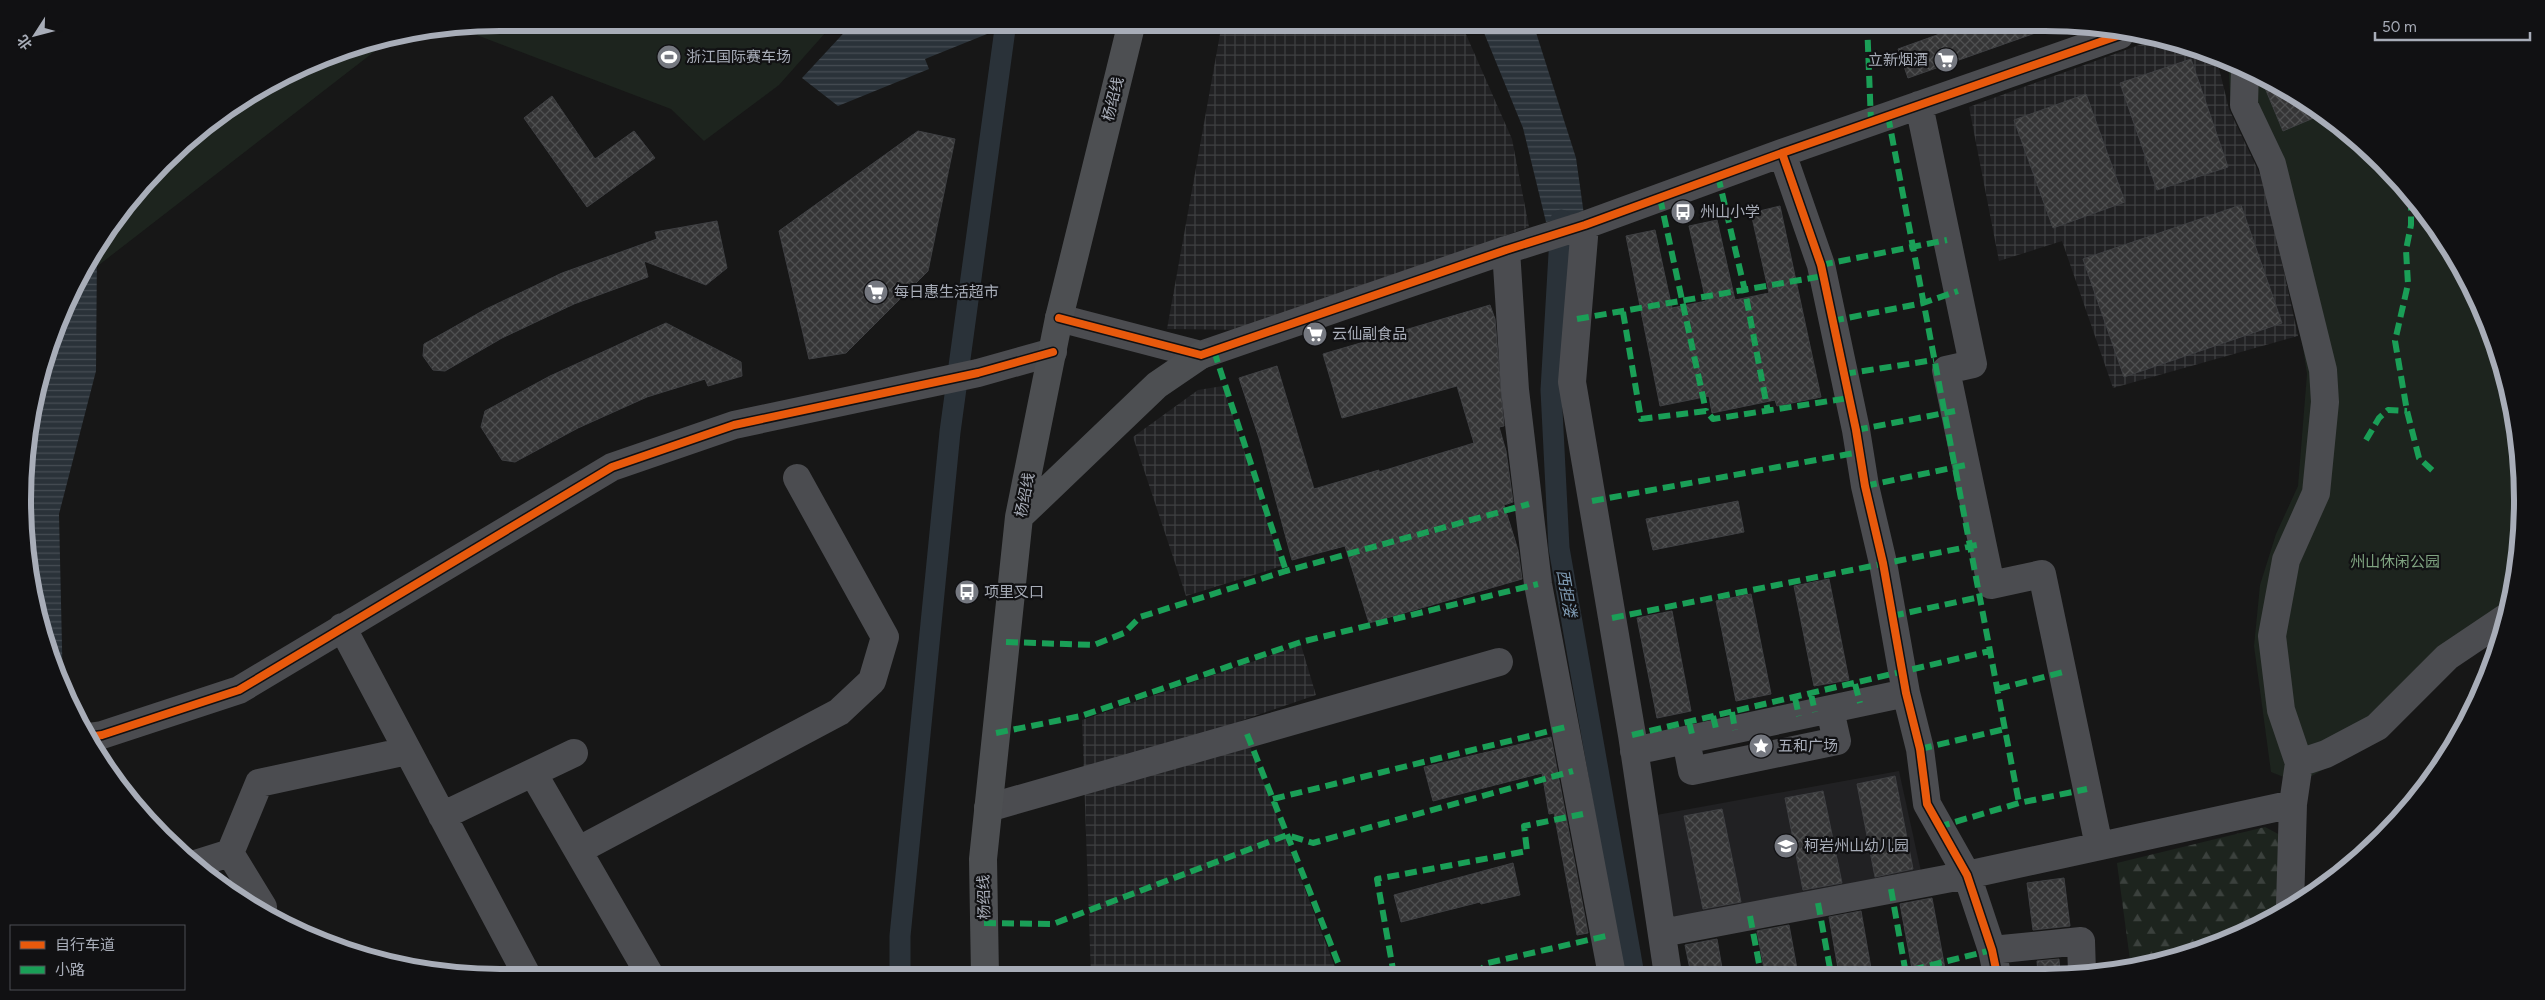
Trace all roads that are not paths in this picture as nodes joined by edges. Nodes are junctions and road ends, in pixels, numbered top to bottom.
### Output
1 (1130, 31) edge
2 (2108, 36) edge
3 (2245, 77) edge
4 (1919, 105) junction
5 (1782, 153) junction
6 (1585, 225) junction
7 (1506, 250) junction
8 (1059, 318) junction
9 (1053, 352) junction
10 (1201, 355) junction
11 (797, 478) dead end
12 (1020, 517) junction
13 (2497, 623) edge
14 (342, 628) junction
15 (1499, 662) dead end
16 (1906, 693) junction
17 (95, 736) edge
18 (407, 751) junction
19 (1634, 751) junction
20 (574, 753) dead end
21 (2299, 762) junction
22 (533, 773) junction
23 (2294, 804) junction
24 (988, 808) junction
25 (442, 816) junction
26 (2099, 846) junction
27 (579, 850) junction
28 (230, 853) junction
29 (203, 862) edge
30 (1967, 875) junction
31 (2290, 899) edge
32 (260, 902) edge
33 (1662, 933) junction
34 (1994, 962) edge
35 (2082, 967) edge
36 (524, 969) edge
37 (646, 969) edge
38 (986, 969) edge
39 (1611, 969) edge
40 (1667, 969) edge

1 - 8 main road, 杨绍线
2 - 4 street
3 - 21 street
4 - 5 street
4 - 26 street
5 - 6 street
5 - 16 street
6 - 7 street
6 - 19 street
7 - 10 street
7 - 39 street
8 - 9 main road, 杨绍线
8 - 10 street
9 - 12 main road, 杨绍线
9 - 14 street
10 - 12 main road
11 - 27 street
12 - 24 main road, 杨绍线
13 - 21 street
14 - 17 street
14 - 18 street
15 - 24 street
16 - 19 street
16 - 30 street
18 - 25 street
18 - 28 street
19 - 33 street
20 - 22 street
21 - 23 street
22 - 25 street
22 - 27 street
23 - 26 street
23 - 31 street
24 - 38 main road, 杨绍线
25 - 36 street
26 - 30 street
27 - 37 street
28 - 29 street
28 - 32 street
30 - 33 street
30 - 34 street
33 - 40 street
34 - 35 street

